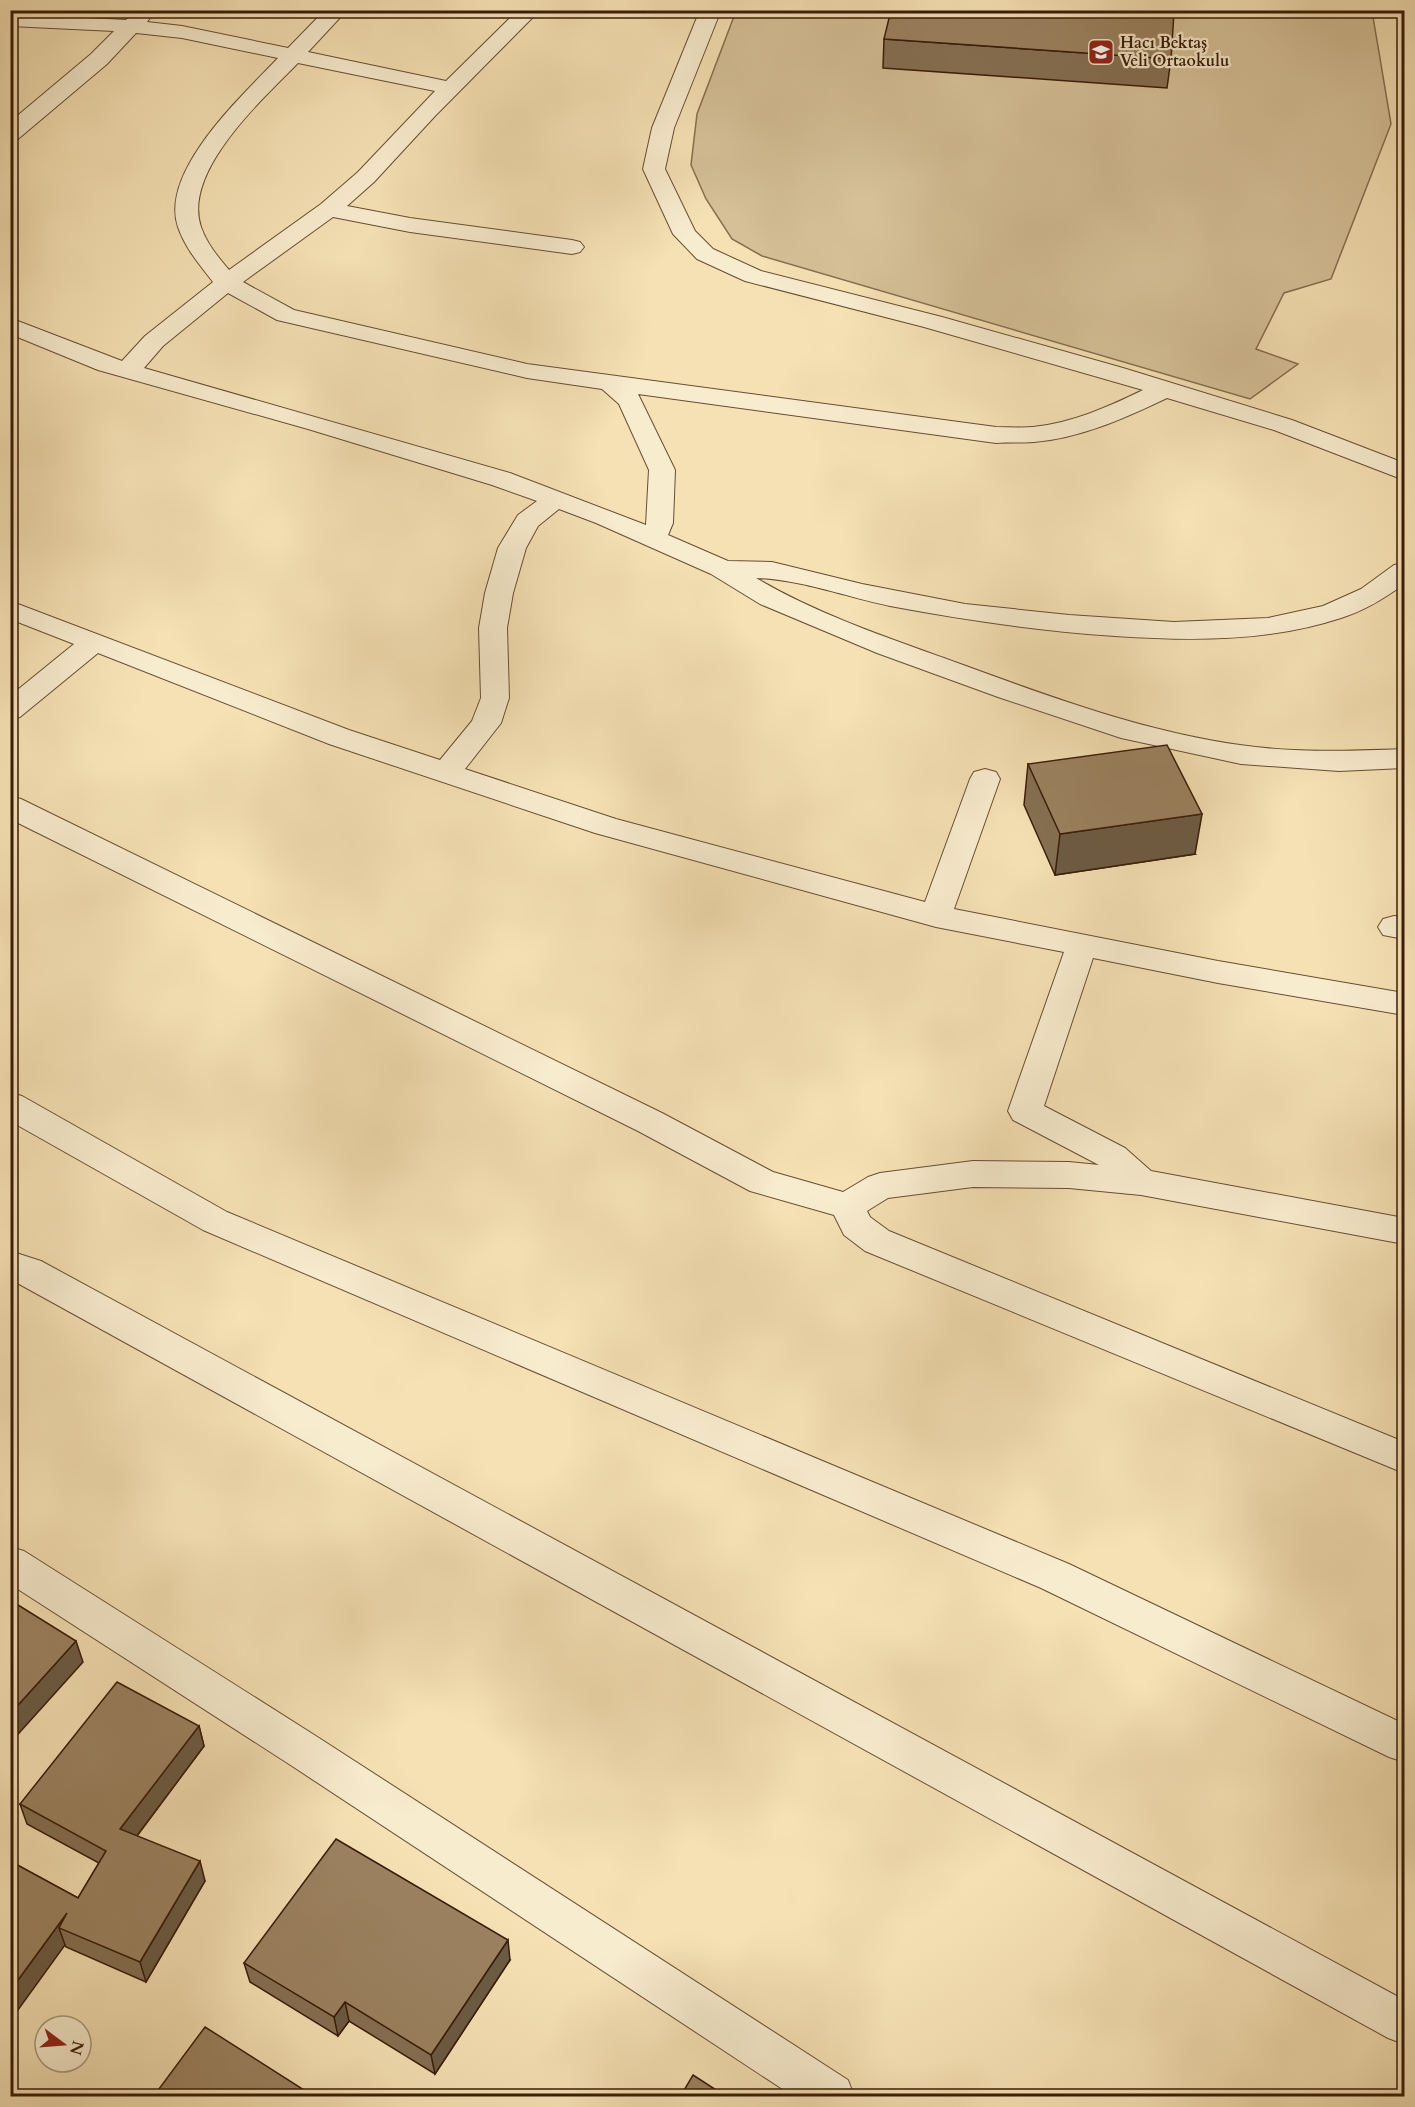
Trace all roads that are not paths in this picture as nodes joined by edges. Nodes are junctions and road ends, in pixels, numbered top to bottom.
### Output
1 (148, 10) edge
2 (337, 10) edge
3 (530, 10) edge
4 (711, 10) edge
5 (10, 20) edge
6 (130, 26) junction
7 (293, 55) junction
8 (450, 88) junction
9 (10, 134) edge
10 (329, 209) junction
11 (572, 248) dead end
12 (227, 283) junction
13 (10, 325) edge
14 (127, 371) junction
15 (609, 382) junction
16 (1164, 389) junction
17 (1400, 471) edge
18 (556, 499) junction
19 (653, 538) junction
20 (721, 568) junction
21 (1404, 571) edge
22 (10, 609) edge
23 (93, 643) junction
24 (10, 711) edge
25 (1404, 759) edge
26 (446, 773) junction
27 (985, 779) dead end
28 (10, 806) edge
29 (936, 916) junction
30 (1082, 945) junction
31 (1404, 1004) edge
32 (10, 1105) edge
33 (1141, 1182) junction
34 (847, 1206) junction
35 (1404, 1231) edge
36 (10, 1264) edge
37 (1404, 1458) edge
38 (10, 1563) edge
39 (1404, 1743) edge
40 (1404, 2023) edge
41 (832, 2097) edge

1 - 6 street
2 - 7 street
3 - 8 street
4 - 16 street
5 - 6 street
6 - 7 street
6 - 9 street
7 - 8 street
7 - 12 street
8 - 10 street
10 - 11 street
10 - 12 street
12 - 14 street
12 - 15 street
13 - 14 street
14 - 18 street
15 - 16 street
15 - 19 street
16 - 17 street
18 - 19 street
18 - 26 street
19 - 20 street
20 - 21 street
20 - 25 street
22 - 23 street
23 - 24 street
23 - 26 street
26 - 29 street
27 - 29 street
28 - 34 street
29 - 30 street
30 - 31 street
30 - 33 street
32 - 39 street
33 - 34 street
33 - 35 street
34 - 37 street
36 - 40 street
38 - 41 street

